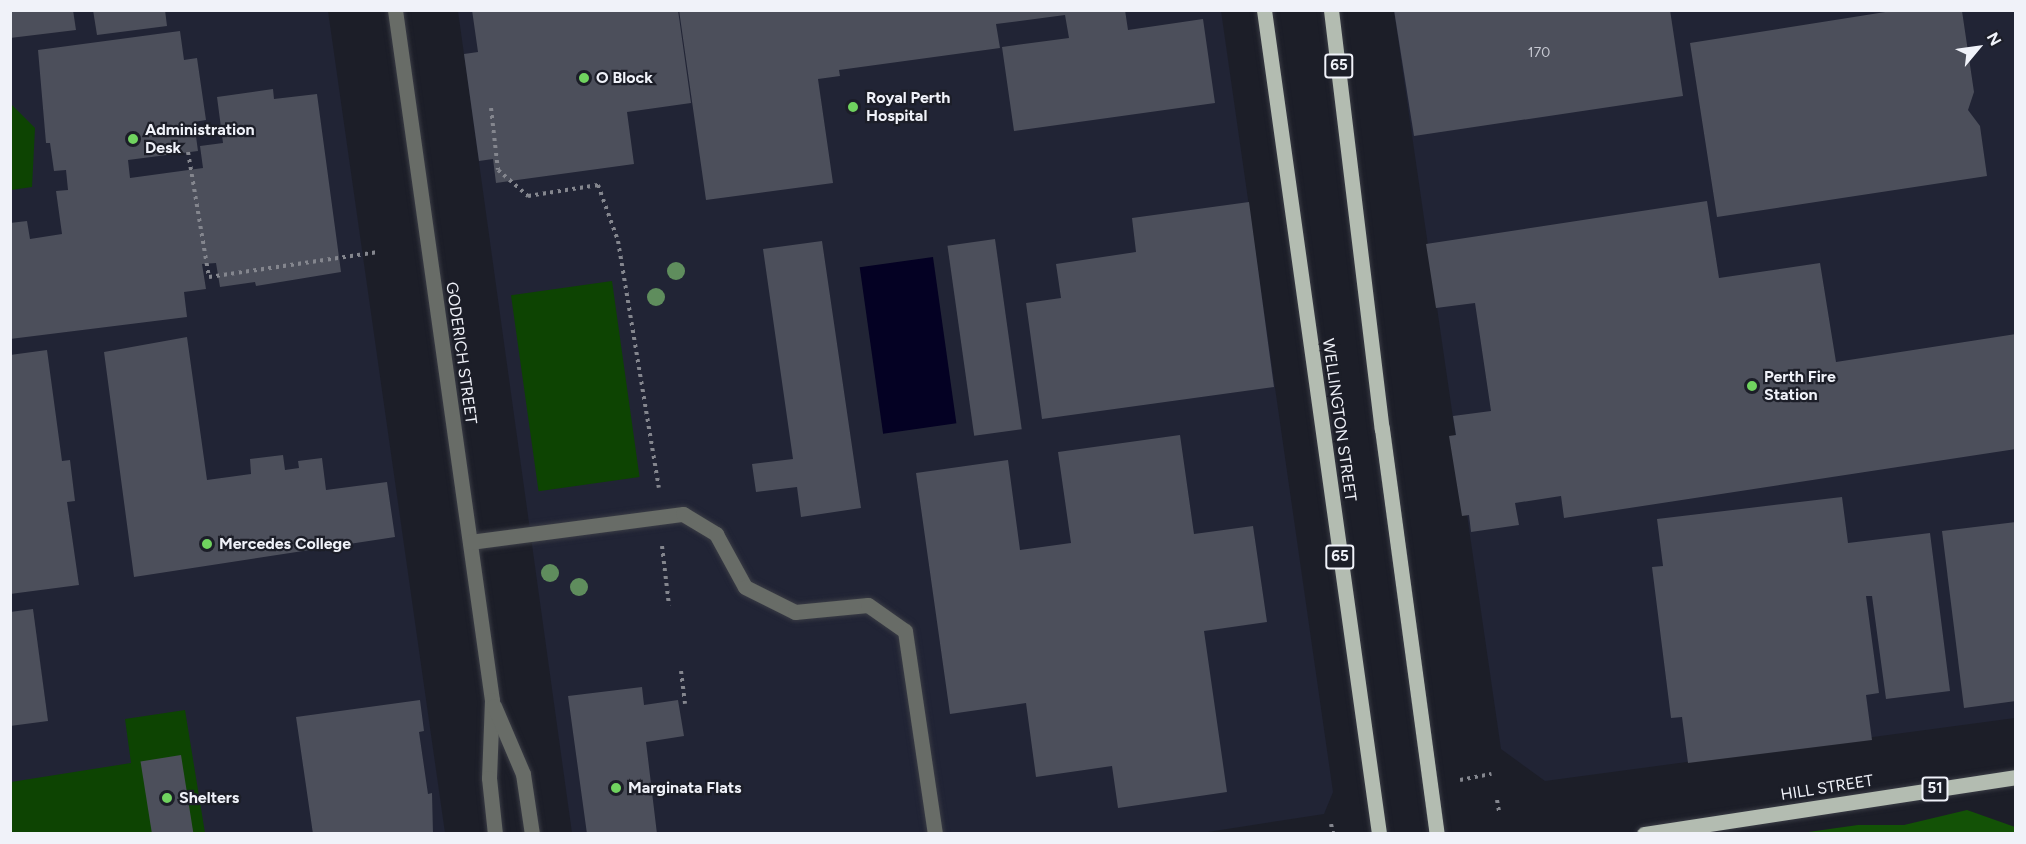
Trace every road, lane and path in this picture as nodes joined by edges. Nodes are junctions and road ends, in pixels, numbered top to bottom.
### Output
1 (395, 10) edge
2 (1264, 10) edge
3 (1331, 10) edge
4 (491, 108) dead end
5 (188, 152) dead end
6 (378, 252) dead end
7 (659, 516) junction
8 (470, 542) junction
9 (669, 606) dead end
10 (681, 671) dead end
11 (492, 700) junction
12 (685, 704) dead end
13 (1491, 774) dead end
14 (2016, 777) edge
15 (1460, 780) dead end
16 (1497, 800) dead end
17 (1499, 811) dead end
18 (1331, 824) dead end
19 (1333, 833) edge
20 (495, 834) edge
21 (532, 834) edge
22 (935, 834) edge
23 (1379, 834) edge
24 (1437, 834) edge
25 (1644, 834) edge

1 - 8 street, GODERICH STREET
2 - 23 main road, WELLINGTON STREET / 65
3 - 24 main road, 65
4 - 7 path
5 - 6 path
7 - 8 street
7 - 9 path
7 - 22 street
8 - 11 street, GODERICH STREET
10 - 12 path
11 - 20 street, GODERICH STREET
11 - 21 street, GODERICH STREET
13 - 15 path
14 - 25 main road, HILL STREET / 51
16 - 17 path
18 - 19 path

